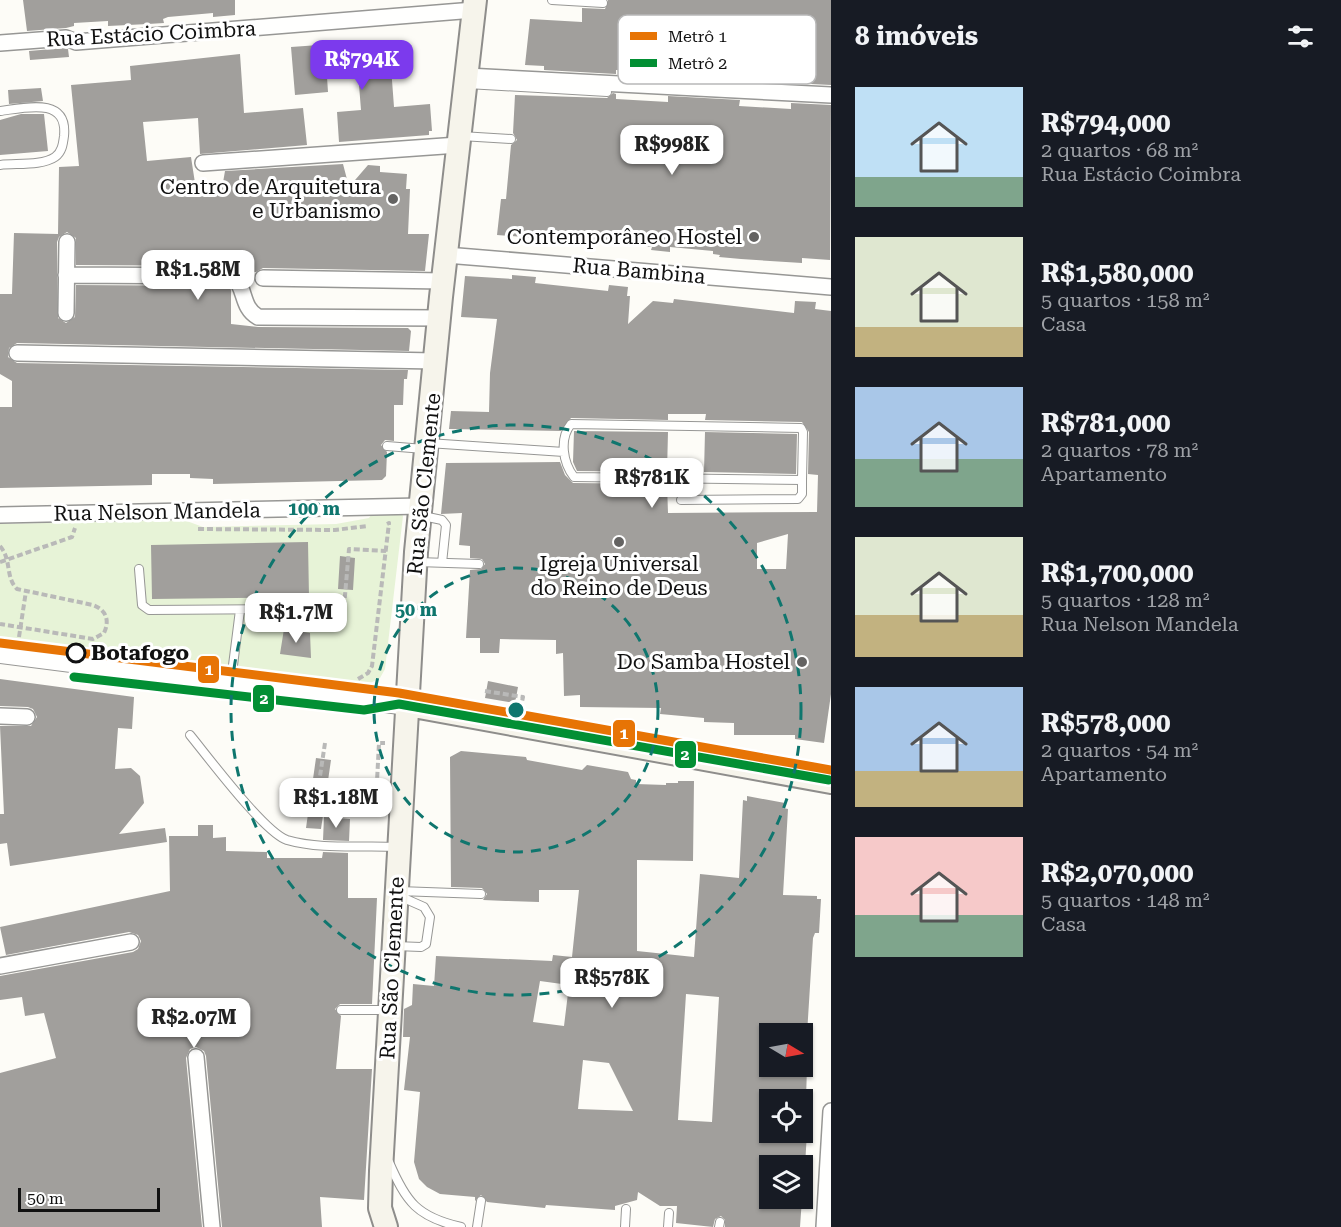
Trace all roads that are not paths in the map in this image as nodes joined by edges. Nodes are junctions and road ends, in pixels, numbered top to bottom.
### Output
1 (552, 0) edge
2 (603, 3) dead end
3 (475, 5) edge
4 (0, 43) edge
5 (466, 80) junction
6 (607, 92) dead end
7 (831, 95) edge
8 (0, 111) edge
9 (458, 140) junction
10 (511, 140) dead end
11 (203, 163) dead end
12 (0, 165) edge
13 (67, 242) dead end
14 (446, 255) junction
15 (66, 275) junction
16 (263, 278) dead end
17 (443, 281) junction
18 (831, 287) edge
19 (66, 313) dead end
20 (439, 318) junction
21 (17, 353) dead end
22 (435, 361) junction
23 (387, 446) dead end
24 (428, 446) junction
25 (564, 452) junction
26 (802, 480) junction
27 (681, 500) dead end
28 (421, 511) junction
29 (0, 515) edge
30 (415, 562) junction
31 (442, 563) junction
32 (479, 564) dead end
33 (139, 568) dead end
34 (306, 609) dead end
35 (240, 610) junction
36 (5, 644) edge
37 (231, 682) junction
38 (408, 705) junction
39 (0, 716) edge
40 (27, 717) dead end
41 (190, 735) dead end
42 (831, 782) edge
43 (399, 847) junction
44 (396, 893) junction
45 (481, 894) dead end
46 (131, 942) dead end
47 (393, 946) junction
48 (0, 966) edge
49 (341, 1010) dead end
50 (390, 1010) junction
51 (196, 1057) dead end
52 (831, 1111) edge
53 (383, 1146) junction
54 (481, 1202) dead end
55 (626, 1209) dead end
56 (669, 1213) dead end
57 (383, 1225) edge
58 (212, 1227) edge
59 (461, 1227) edge
60 (477, 1227) edge
61 (625, 1227) edge
62 (668, 1227) edge
63 (824, 1227) edge

1 - 2 lane
3 - 4 street, Rua Estácio Coimbra
3 - 5 main road, Rua São Clemente
5 - 6 lane
5 - 7 street
5 - 9 main road, Rua São Clemente
8 - 12 lane
9 - 10 lane
9 - 11 street
9 - 14 main road, Rua São Clemente
13 - 15 street
14 - 17 main road, Rua São Clemente
14 - 18 street, Rua Bambina
15 - 19 street
15 - 20 street
16 - 17 street
17 - 20 main road, Rua São Clemente
20 - 22 main road, Rua São Clemente
21 - 22 street
22 - 24 main road, Rua São Clemente
23 - 24 lane
24 - 25 lane
24 - 28 main road, Rua São Clemente
25 - 26 lane
25 - 26 lane
26 - 27 lane
28 - 29 street, Rua Nelson Mandela
28 - 30 main road, Rua São Clemente
28 - 31 lane
30 - 31 lane
30 - 38 main road, Rua São Clemente
31 - 32 lane
33 - 35 lane
34 - 35 lane
35 - 37 lane
36 - 37 street
37 - 38 street
38 - 42 main road
38 - 43 main road, Rua São Clemente
39 - 40 street
41 - 43 lane
43 - 44 main road, Rua São Clemente
44 - 45 lane
44 - 47 main road, Rua São Clemente
44 - 47 lane
46 - 48 street
47 - 50 main road, Rua São Clemente
49 - 50 lane
50 - 53 main road, Rua São Clemente
51 - 58 street
52 - 63 street
53 - 57 main road, Rua São Clemente
53 - 59 lane
54 - 60 lane
55 - 61 lane
56 - 62 lane

